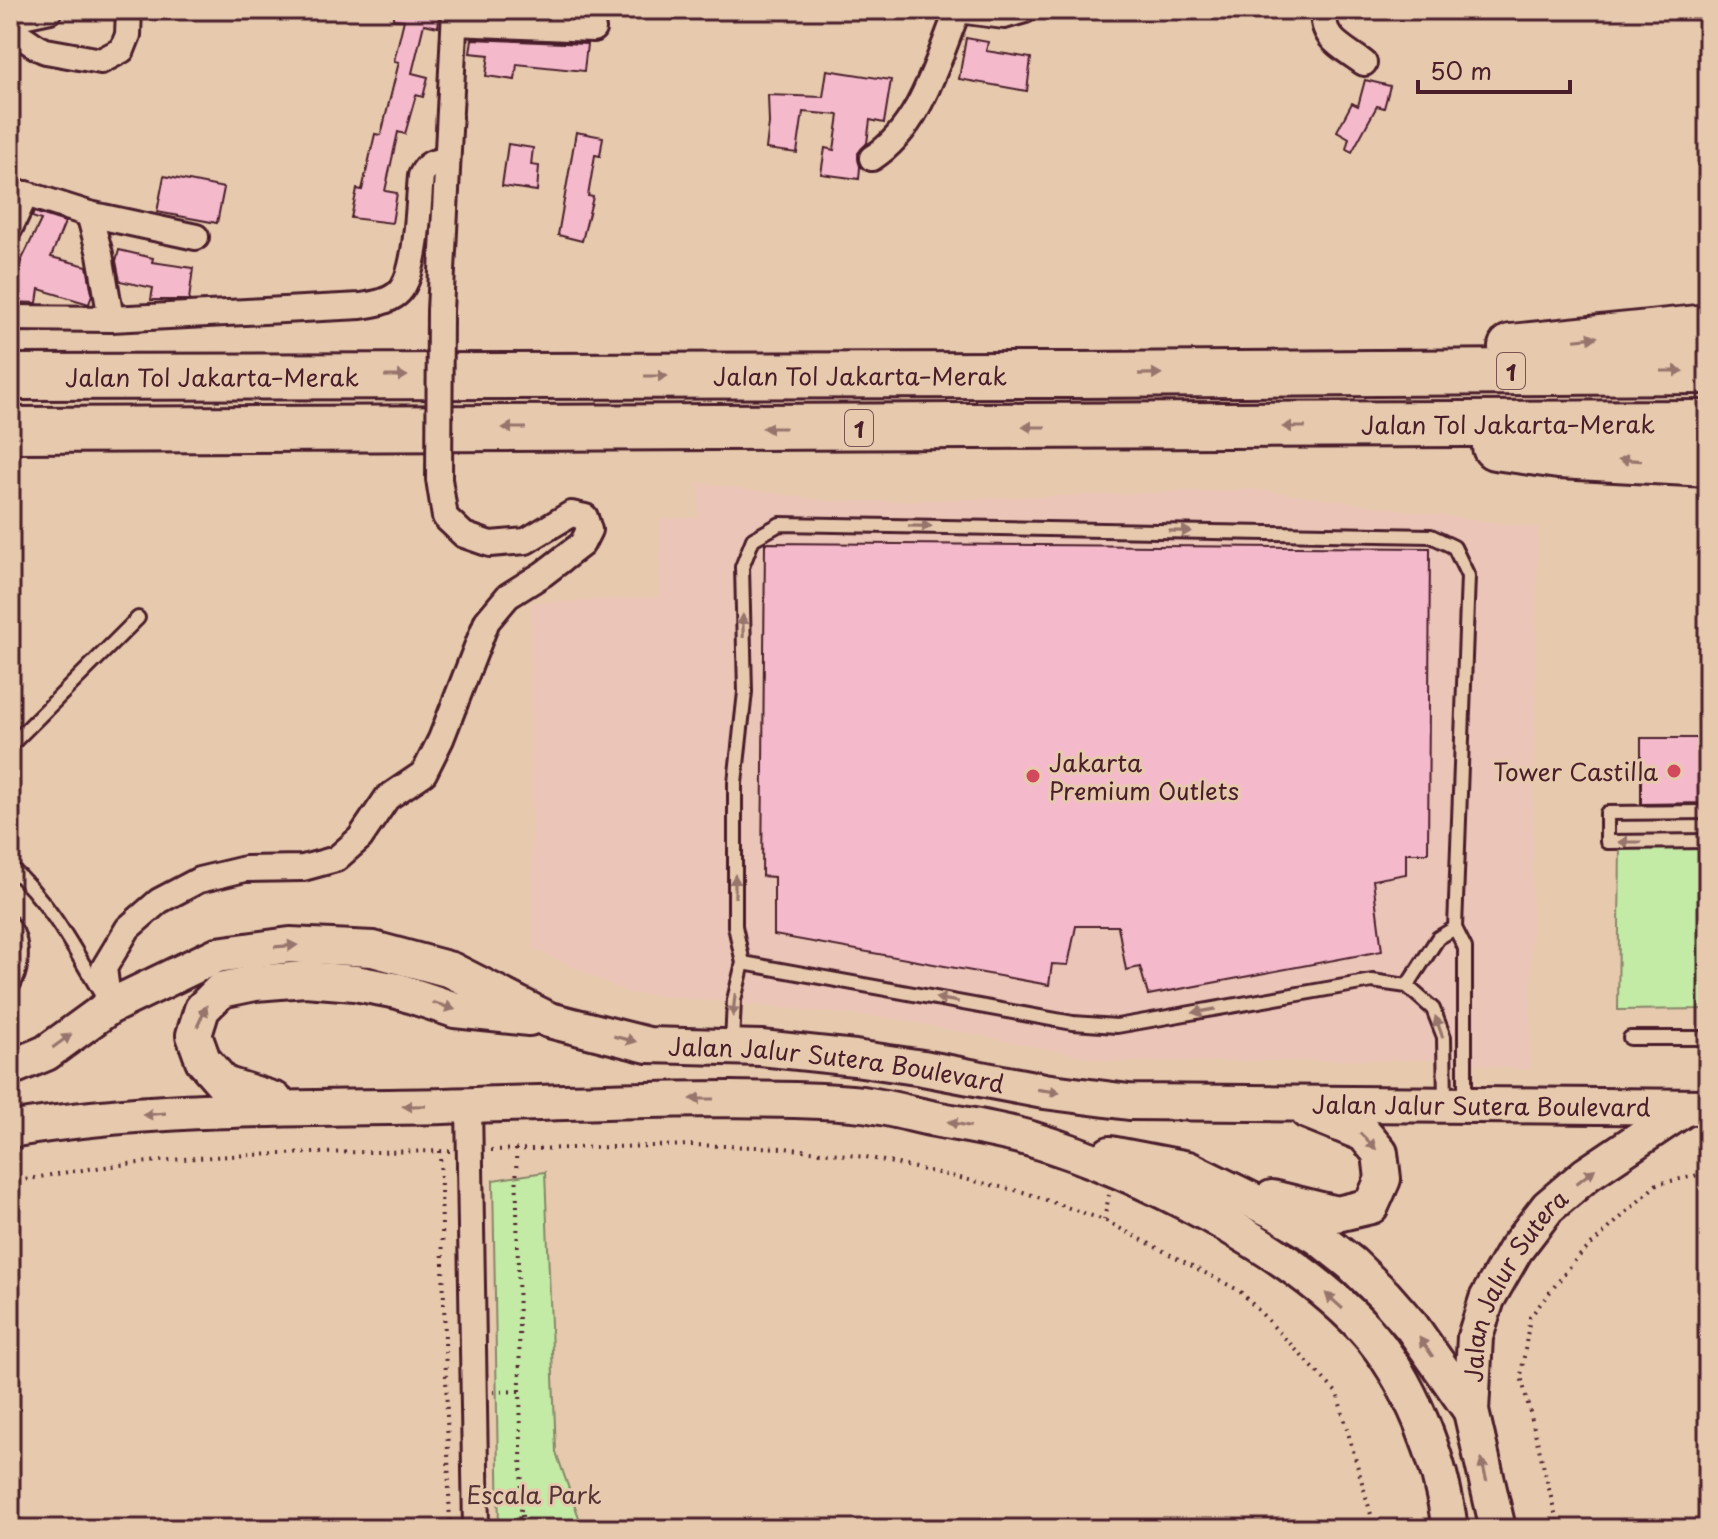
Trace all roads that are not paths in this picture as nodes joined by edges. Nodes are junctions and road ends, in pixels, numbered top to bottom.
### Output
1 (50, 10) edge
2 (129, 10) edge
3 (958, 10) edge
4 (1025, 10) edge
5 (1324, 10) edge
6 (10, 13) edge
7 (455, 17) edge
8 (593, 29) dead end
9 (10, 32) edge
10 (1364, 63) dead end
11 (872, 158) dead end
12 (447, 161) junction
13 (18, 194) edge
14 (89, 214) junction
15 (10, 228) edge
16 (196, 237) dead end
17 (10, 318) edge
18 (111, 319) junction
19 (1708, 327) edge
20 (1708, 371) edge
21 (1314, 372) junction
22 (10, 377) edge
23 (1708, 423) edge
24 (1356, 426) junction
25 (10, 430) edge
26 (1708, 464) edge
27 (138, 618) dead end
28 (10, 746) edge
29 (1708, 812) edge
30 (1708, 841) edge
31 (10, 867) edge
32 (10, 922) edge
33 (1455, 928) junction
34 (743, 963) junction
35 (1407, 986) junction
36 (10, 990) edge
37 (109, 1007) junction
38 (549, 1020) junction
39 (1630, 1038) dead end
40 (1708, 1038) edge
41 (732, 1048) junction
42 (10, 1068) edge
43 (1243, 1104) junction
44 (469, 1105) junction
45 (1455, 1105) junction
46 (1698, 1107) edge
47 (303, 1108) junction
48 (10, 1130) edge
49 (1029, 1138) junction
50 (1188, 1169) junction
51 (1471, 1411) junction
52 (476, 1529) edge
53 (1450, 1529) edge
54 (1498, 1529) edge

1 - 6 street
2 - 9 street
3 - 4 street
3 - 11 street
5 - 10 street
7 - 8 street
7 - 12 street
12 - 18 street
12 - 37 street, bridge
13 - 14 street
13 - 15 street
14 - 16 street
14 - 18 street
17 - 18 street
21 -> 19 highway
21 -> 20 highway, Jalan Tol Jakarta–Merak / 1
22 -> 21 highway, Jalan Tol Jakarta–Merak / 1
23 - 24 highway, Jalan Tol Jakarta–Merak / 1
24 -> 25 highway, Jalan Tol Jakarta–Merak / 1
26 -> 24 highway
27 - 28 lane
30 -> 29 lane
31 - 37 lane
32 - 36 lane
34 -> 33 lane
33 - 35 lane
33 - 45 lane
35 -> 34 lane
34 -> 41 lane
45 -> 35 lane
37 -> 38 main road, Jalan Jalur Sutera Boulevard
42 -> 37 main road, Jalan Jalur Sutera Boulevard
38 -> 41 main road, Jalan Jalur Sutera Boulevard
47 -> 38 main road
39 - 40 lane
41 -> 43 main road, Jalan Jalur Sutera Boulevard
43 - 45 main road, Jalan Jalur Sutera Boulevard
43 -> 50 main road
44 -> 47 main road, Jalan Jalur Sutera Boulevard
49 -> 44 main road, Jalan Jalur Sutera Boulevard
44 - 52 street
45 - 46 main road, Jalan Jalur Sutera Boulevard
51 -> 46 main road, Jalan Jalur Sutera
47 -> 48 main road, Jalan Jalur Sutera Boulevard
49 - 50 main road
53 -> 49 main road, Jalan Jalur Sutera Boulevard
51 -> 50 main road
54 -> 51 main road, Jalan Jalur Sutera

